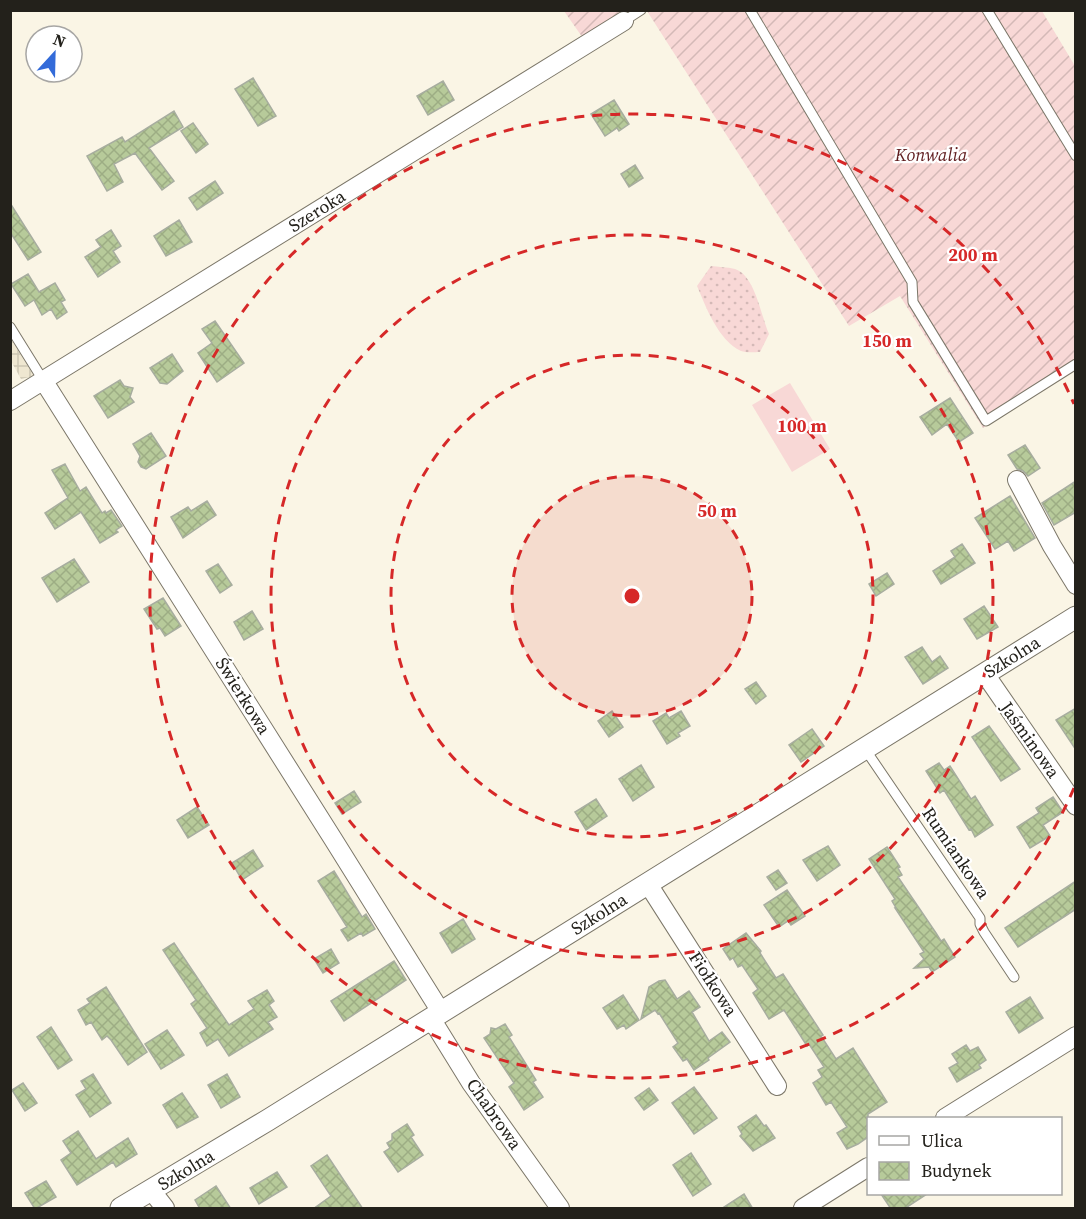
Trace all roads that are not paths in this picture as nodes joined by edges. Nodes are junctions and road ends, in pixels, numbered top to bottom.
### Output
1 (640, 10) edge
2 (750, 10) edge
3 (987, 10) edge
4 (624, 21) joint
5 (1076, 156) edge
6 (10, 327) edge
7 (1076, 364) edge
8 (43, 380) junction
9 (10, 401) edge
10 (1017, 480) dead end
11 (1076, 585) edge
12 (1076, 617) edge
13 (985, 674) junction
14 (865, 749) junction
15 (1076, 806) edge
16 (648, 884) junction
17 (1014, 977) dead end
18 (434, 1016) junction
19 (1076, 1036) edge
20 (777, 1086) dead end
21 (948, 1117) edge
22 (867, 1168) edge
23 (152, 1190) junction
24 (121, 1209) edge
25 (165, 1209) edge
26 (560, 1209) edge
27 (803, 1209) edge

1 - 4 lane
2 - 7 lane
3 - 5 lane
4 - 8 street, Szeroka
6 - 8 lane
8 - 9 street, Szeroka
8 - 18 street, Świerkowa
10 - 11 street
12 - 13 street, Szkolna
13 - 14 street, Szkolna
13 - 15 street, Jaśminowa
14 - 16 street, Szkolna
14 - 17 lane, Rumiankowa
16 - 18 street, Szkolna
16 - 20 street, Fiołkowa
18 - 23 street, Szkolna
18 - 26 street, Chabrowa
19 - 21 street
22 - 27 street
23 - 24 street, Szkolna
23 - 25 street

